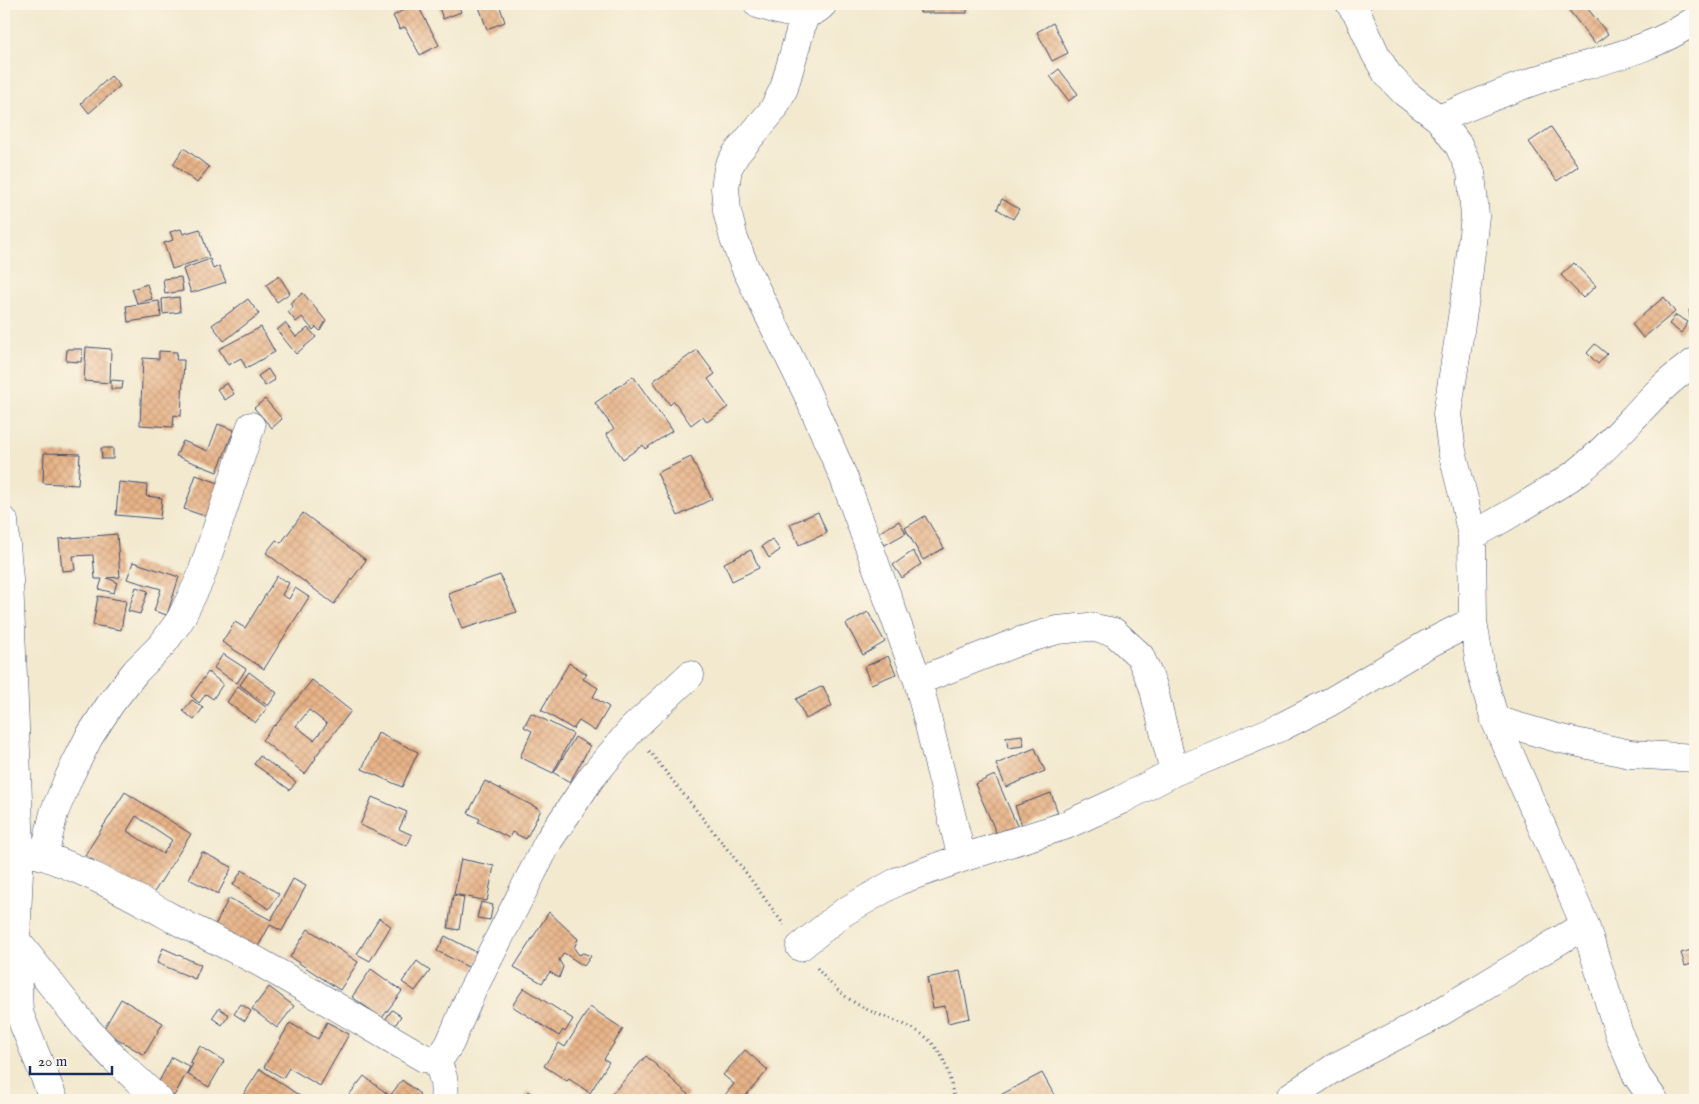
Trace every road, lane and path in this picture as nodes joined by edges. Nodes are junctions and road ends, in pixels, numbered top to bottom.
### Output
1 (758, 4) edge
2 (1350, 4) edge
3 (814, 9) edge
4 (1690, 33) edge
5 (1439, 119) junction
6 (1695, 362) edge
7 (251, 426) dead end
8 (4, 521) edge
9 (1472, 536) junction
10 (1473, 621) junction
11 (690, 675) dead end
12 (918, 681) junction
13 (1494, 720) junction
14 (1695, 758) edge
15 (1174, 772) junction
16 (22, 850) edge
17 (962, 858) junction
18 (1585, 925) junction
19 (16, 940) junction
20 (800, 947) dead end
21 (435, 1059) junction
22 (54, 1100) edge
23 (159, 1100) edge
24 (444, 1100) edge
25 (1288, 1100) edge
26 (1654, 1100) edge

1 - 3 street
2 - 5 street
3 - 12 street
4 - 5 street
5 - 9 street
6 - 9 street
7 - 16 street
8 - 16 street
9 - 10 street
10 - 13 street
10 - 15 street
11 - 21 street
12 - 15 street
12 - 17 street
13 - 14 street
13 - 18 street
15 - 17 street
16 - 19 street
16 - 21 street
17 - 20 street
18 - 25 street
18 - 26 street
19 - 22 street
19 - 23 street
21 - 24 street

